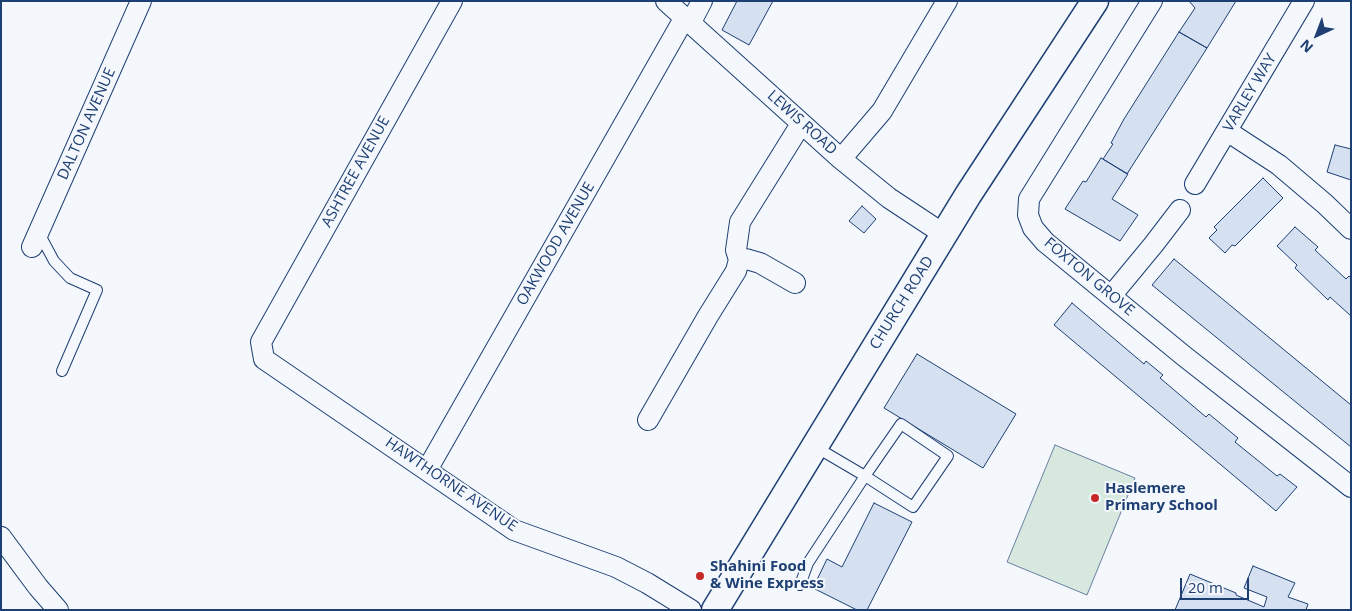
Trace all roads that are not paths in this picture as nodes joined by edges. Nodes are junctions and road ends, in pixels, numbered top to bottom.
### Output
1 (141, 1) edge
2 (452, 1) edge
3 (666, 1) edge
4 (702, 1) edge
5 (948, 1) edge
6 (1096, 1) edge
7 (1152, 1) edge
8 (1304, 1) edge
9 (688, 20) junction
10 (801, 124) junction
11 (1227, 131) junction
12 (842, 158) junction
13 (1195, 184) dead end
14 (1180, 210) dead end
15 (1351, 229) edge
16 (944, 235) junction
17 (36, 240) joint
18 (739, 260) junction
19 (795, 283) dead end
20 (1111, 296) junction
21 (261, 342) joint
22 (62, 371) dead end
23 (648, 420) dead end
24 (814, 446) junction
25 (427, 470) junction
26 (865, 476) junction
27 (1351, 487) edge
28 (1, 537) edge
29 (800, 584) dead end
30 (58, 610) edge
31 (691, 610) edge
32 (715, 610) edge

1 - 17 street, DALTON AVENUE
2 - 21 street, ASHTREE AVENUE
3 - 9 street, LEWIS ROAD
4 - 9 street, OAKWOOD AVENUE
5 - 12 street
6 - 16 street, CHURCH ROAD
7 - 20 street, FOXTON GROVE
8 - 11 street, VARLEY WAY
9 - 10 street, LEWIS ROAD
9 - 25 street, OAKWOOD AVENUE
10 - 12 street, LEWIS ROAD
10 - 18 street
11 - 13 street, VARLEY WAY
11 - 15 street
12 - 16 street, LEWIS ROAD
14 - 20 street
16 - 24 street, CHURCH ROAD
17 - 22 lane
18 - 19 street
18 - 23 street
20 - 27 street, FOXTON GROVE
21 - 25 street, HAWTHORNE AVENUE
24 - 26 lane
24 - 32 street, CHURCH ROAD
25 - 31 street, HAWTHORNE AVENUE
26 - 26 lane
26 - 29 lane
28 - 30 street

